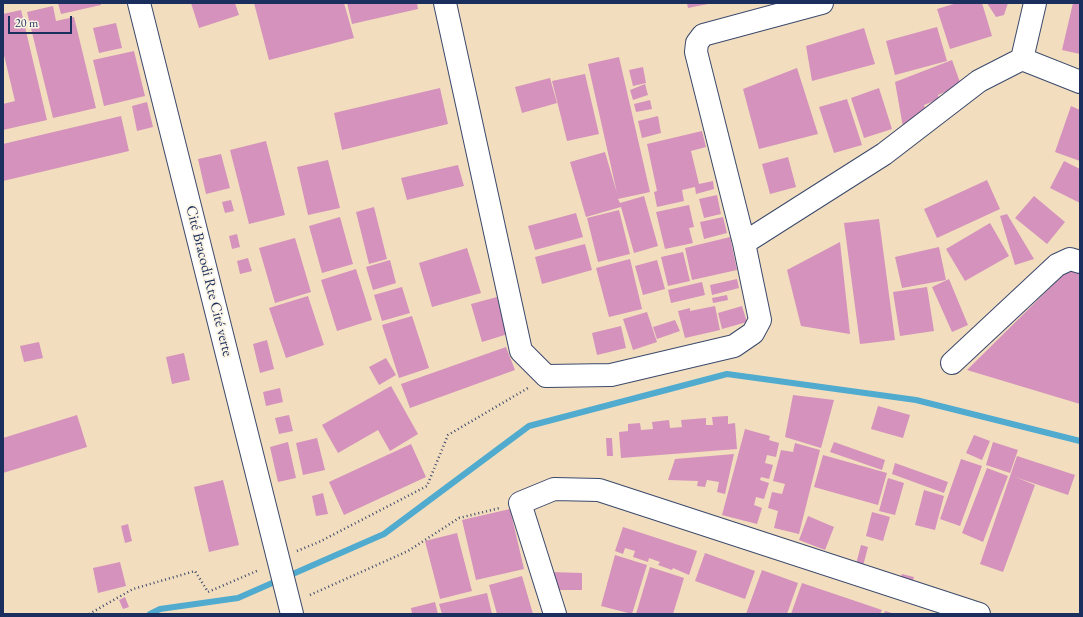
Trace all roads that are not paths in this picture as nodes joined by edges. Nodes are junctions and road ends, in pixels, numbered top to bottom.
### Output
1 (140, 3) edge
2 (445, 3) edge
3 (822, 3) edge
4 (1035, 3) edge
5 (1022, 59) junction
6 (1080, 82) edge
7 (744, 243) junction
8 (1080, 262) edge
9 (952, 363) dead end
10 (291, 609) edge
11 (556, 614) edge
12 (979, 614) edge

1 - 10 street, Cité Bracodi Rte Cité verte
2 - 7 street
3 - 7 street
4 - 5 street
5 - 6 street
5 - 7 street
8 - 9 street
11 - 12 street

